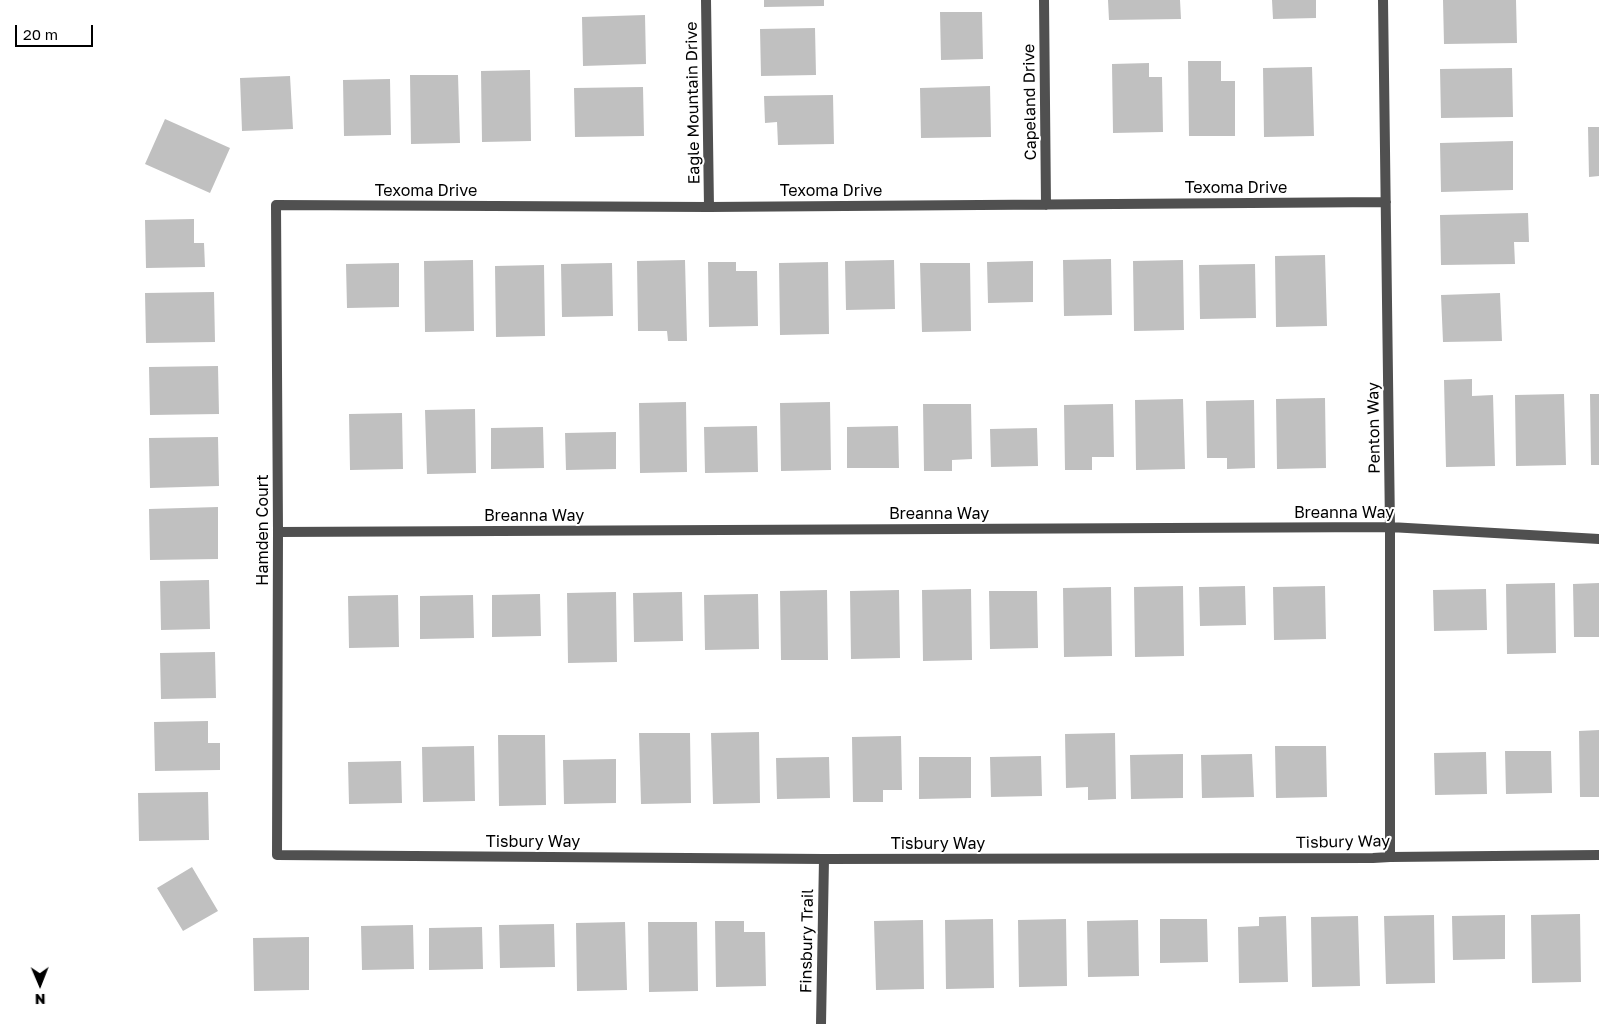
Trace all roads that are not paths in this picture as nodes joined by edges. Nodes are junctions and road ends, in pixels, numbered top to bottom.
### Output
1 (706, 0) edge
2 (1044, 0) edge
3 (1383, 0) edge
4 (1386, 202) junction
5 (1046, 204) junction
6 (276, 206) joint
7 (709, 206) junction
8 (1390, 527) junction
9 (278, 532) junction
10 (1599, 539) edge
11 (1599, 854) edge
12 (277, 855) joint
13 (1390, 857) junction
14 (824, 859) junction
15 (821, 1024) edge

1 - 7 street, Eagle Mountain Drive
2 - 5 street, Capeland Drive
3 - 4 street, Penton Way
4 - 5 street, Texoma Drive
4 - 8 street, Penton Way
5 - 7 street, Texoma Drive
6 - 7 street, Texoma Drive
6 - 9 street, Hamden Court
8 - 9 street, Breanna Way
8 - 10 street, Breanna Way
8 - 13 street, Penton Way
9 - 12 street, Hamden Court
11 - 13 street, Tisbury Way
12 - 14 street, Tisbury Way
13 - 14 street, Tisbury Way
14 - 15 street, Finsbury Trail

